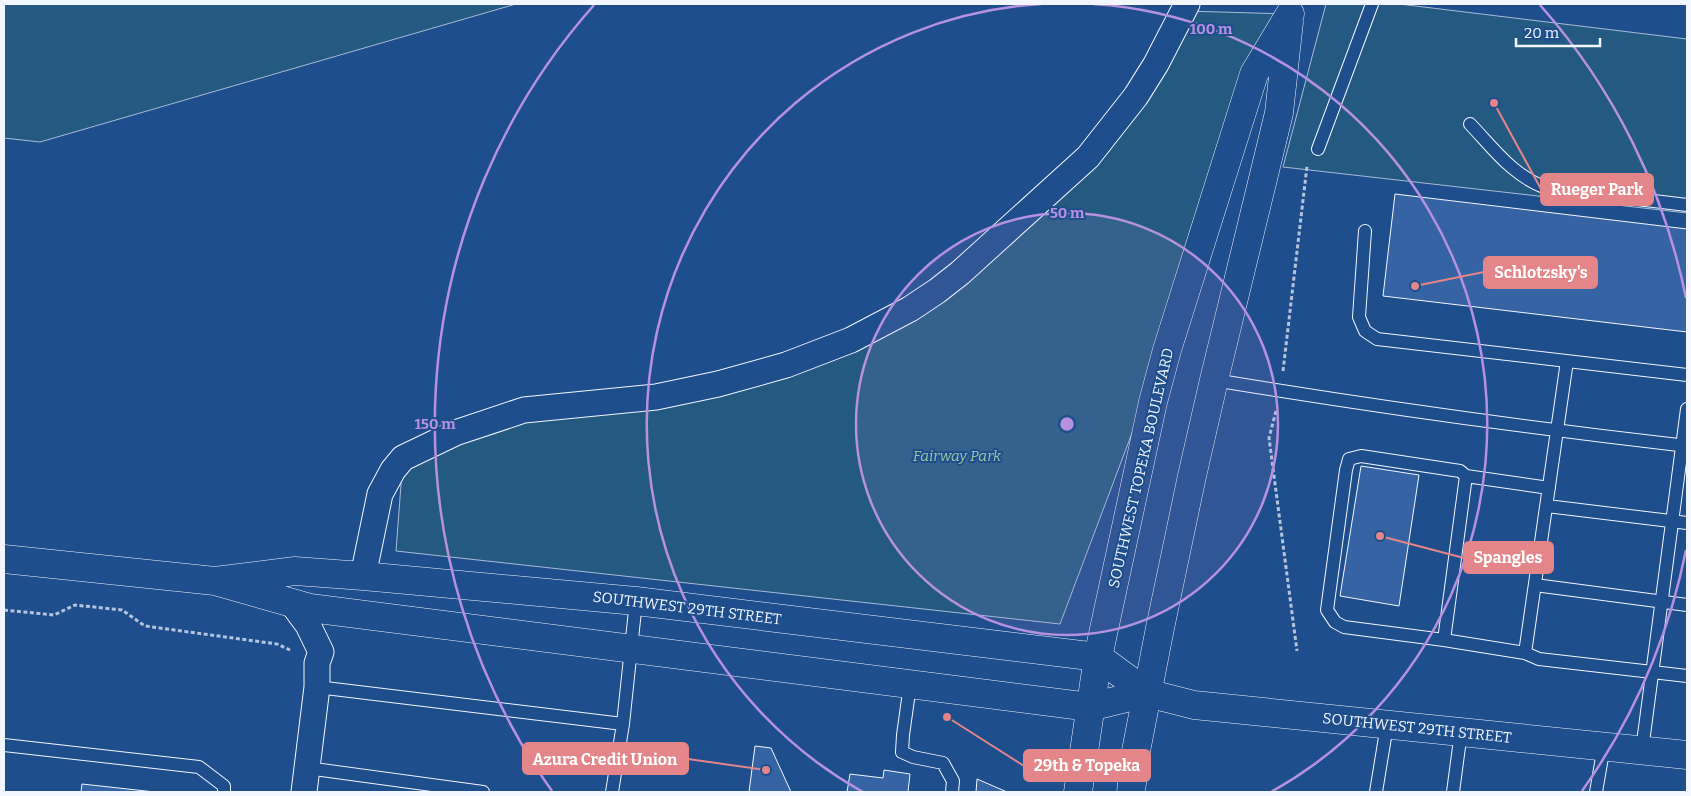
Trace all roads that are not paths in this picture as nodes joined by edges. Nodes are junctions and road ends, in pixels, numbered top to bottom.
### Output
1 (1187, 4) edge
2 (1372, 4) edge
3 (1291, 9) edge
4 (1470, 124) dead end
5 (1318, 149) dead end
6 (1687, 205) edge
7 (1365, 231) dead end
8 (1567, 361) junction
9 (1687, 375) edge
10 (1214, 380) junction
11 (1687, 409) edge
12 (1557, 430) junction
13 (1685, 446) edge
14 (1466, 476) junction
15 (1549, 488) junction
16 (1547, 506) junction
17 (1673, 522) junction
18 (1687, 523) edge
19 (4, 559) edge
20 (363, 576) junction
21 (215, 581) junction
22 (1535, 585) junction
23 (636, 601) junction
24 (291, 602) junction
25 (1662, 602) junction
26 (1687, 605) edge
27 (1444, 640) junction
28 (630, 648) junction
29 (1525, 653) junction
30 (1098, 657) junction
31 (1651, 672) junction
32 (317, 675) junction
33 (1687, 676) edge
34 (910, 685) junction
35 (1147, 693) junction
36 (1090, 707) junction
37 (622, 724) junction
38 (1387, 725) junction
39 (1461, 732) junction
40 (4, 745) edge
41 (1604, 746) junction
42 (1642, 750) junction
43 (1687, 755) edge
44 (305, 780) edge
45 (224, 792) edge
46 (482, 792) edge
47 (612, 792) edge
48 (952, 792) edge
49 (1078, 792) edge
50 (1131, 792) edge
51 (1376, 792) edge
52 (1453, 792) edge
53 (1596, 792) edge

1 - 20 street
2 - 5 lane
3 - 10 main road, SOUTHWEST TOPEKA BOULEVARD
3 - 30 main road, SOUTHWEST TOPEKA BOULEVARD
4 - 6 lane
7 - 8 lane
8 - 9 lane
8 - 12 lane
10 - 12 lane
10 - 35 main road, SOUTHWEST TOPEKA BOULEVARD
11 - 13 lane
12 - 13 lane
12 - 15 lane
13 - 17 lane
14 - 15 lane
14 - 27 lane
14 - 27 lane
15 - 16 lane
16 - 17 lane
16 - 22 lane
17 - 18 lane
17 - 25 lane
19 - 21 main road, SOUTHWEST 29TH STREET
20 - 21 main road, SOUTHWEST 29TH STREET
20 - 23 main road, SOUTHWEST 29TH STREET
21 - 24 main road, SOUTHWEST 29TH STREET
22 - 25 lane
22 - 29 lane
23 - 28 lane
23 - 30 main road, SOUTHWEST 29TH STREET
24 - 28 main road, SOUTHWEST 29TH STREET
24 - 32 street
25 - 26 lane
25 - 31 lane
27 - 29 lane
28 - 34 main road, SOUTHWEST 29TH STREET
28 - 37 lane
29 - 31 lane
30 - 35 main road, SOUTHWEST 29TH STREET
30 - 36 main road, SOUTHWEST TOPEKA BOULEVARD
31 - 33 lane
31 - 42 lane
32 - 37 lane
32 - 44 street
34 - 36 main road, SOUTHWEST 29TH STREET
34 - 48 lane
35 - 36 main road, SOUTHWEST 29TH STREET
35 - 38 main road, SOUTHWEST 29TH STREET
35 - 50 main road, SOUTHWEST TOPEKA BOULEVARD
36 - 49 main road, SOUTHWEST TOPEKA BOULEVARD
37 - 47 lane
38 - 39 main road, SOUTHWEST 29TH STREET
38 - 51 lane
39 - 41 main road, SOUTHWEST 29TH STREET
39 - 52 lane
40 - 45 lane
41 - 42 main road, SOUTHWEST 29TH STREET
41 - 53 lane
42 - 43 main road, SOUTHWEST 29TH STREET
44 - 46 lane

